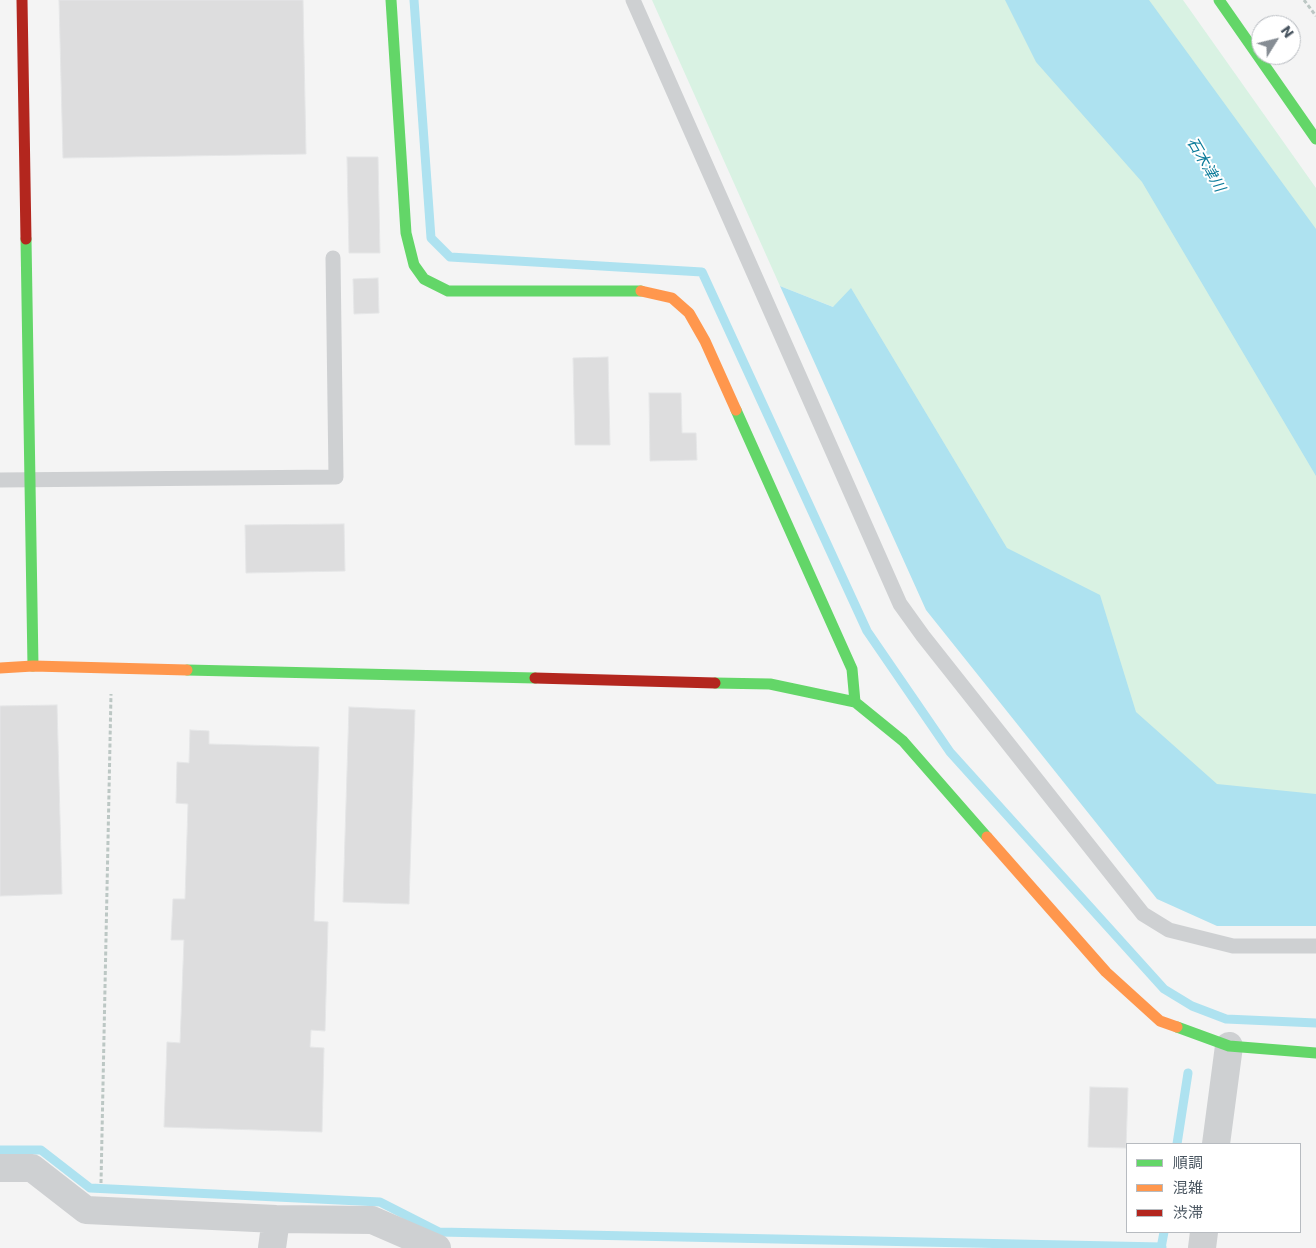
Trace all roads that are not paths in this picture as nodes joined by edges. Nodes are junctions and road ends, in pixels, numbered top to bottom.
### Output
1 (22, 0) edge
2 (391, 0) edge
3 (633, 0) edge
4 (1219, 0) edge
5 (1316, 139) edge
6 (333, 258) dead end
7 (0, 480) edge
8 (30, 480) junction
9 (33, 666) junction
10 (0, 668) edge
11 (855, 702) junction
12 (1316, 946) edge
13 (1229, 1046) junction
14 (1316, 1053) edge
15 (1216, 1143) edge
16 (0, 1168) edge
17 (276, 1219) junction
18 (1204, 1233) edge
19 (272, 1248) edge
20 (438, 1248) edge
21 (1202, 1248) edge

1 - 8 street
2 - 11 street
3 - 12 lane
4 - 5 street
6 - 8 lane
7 - 8 lane
8 - 9 street
9 - 10 street
9 - 11 street
11 - 13 street
13 - 14 street
13 - 15 street
16 - 17 street
17 - 19 street
17 - 20 street
18 - 21 street

